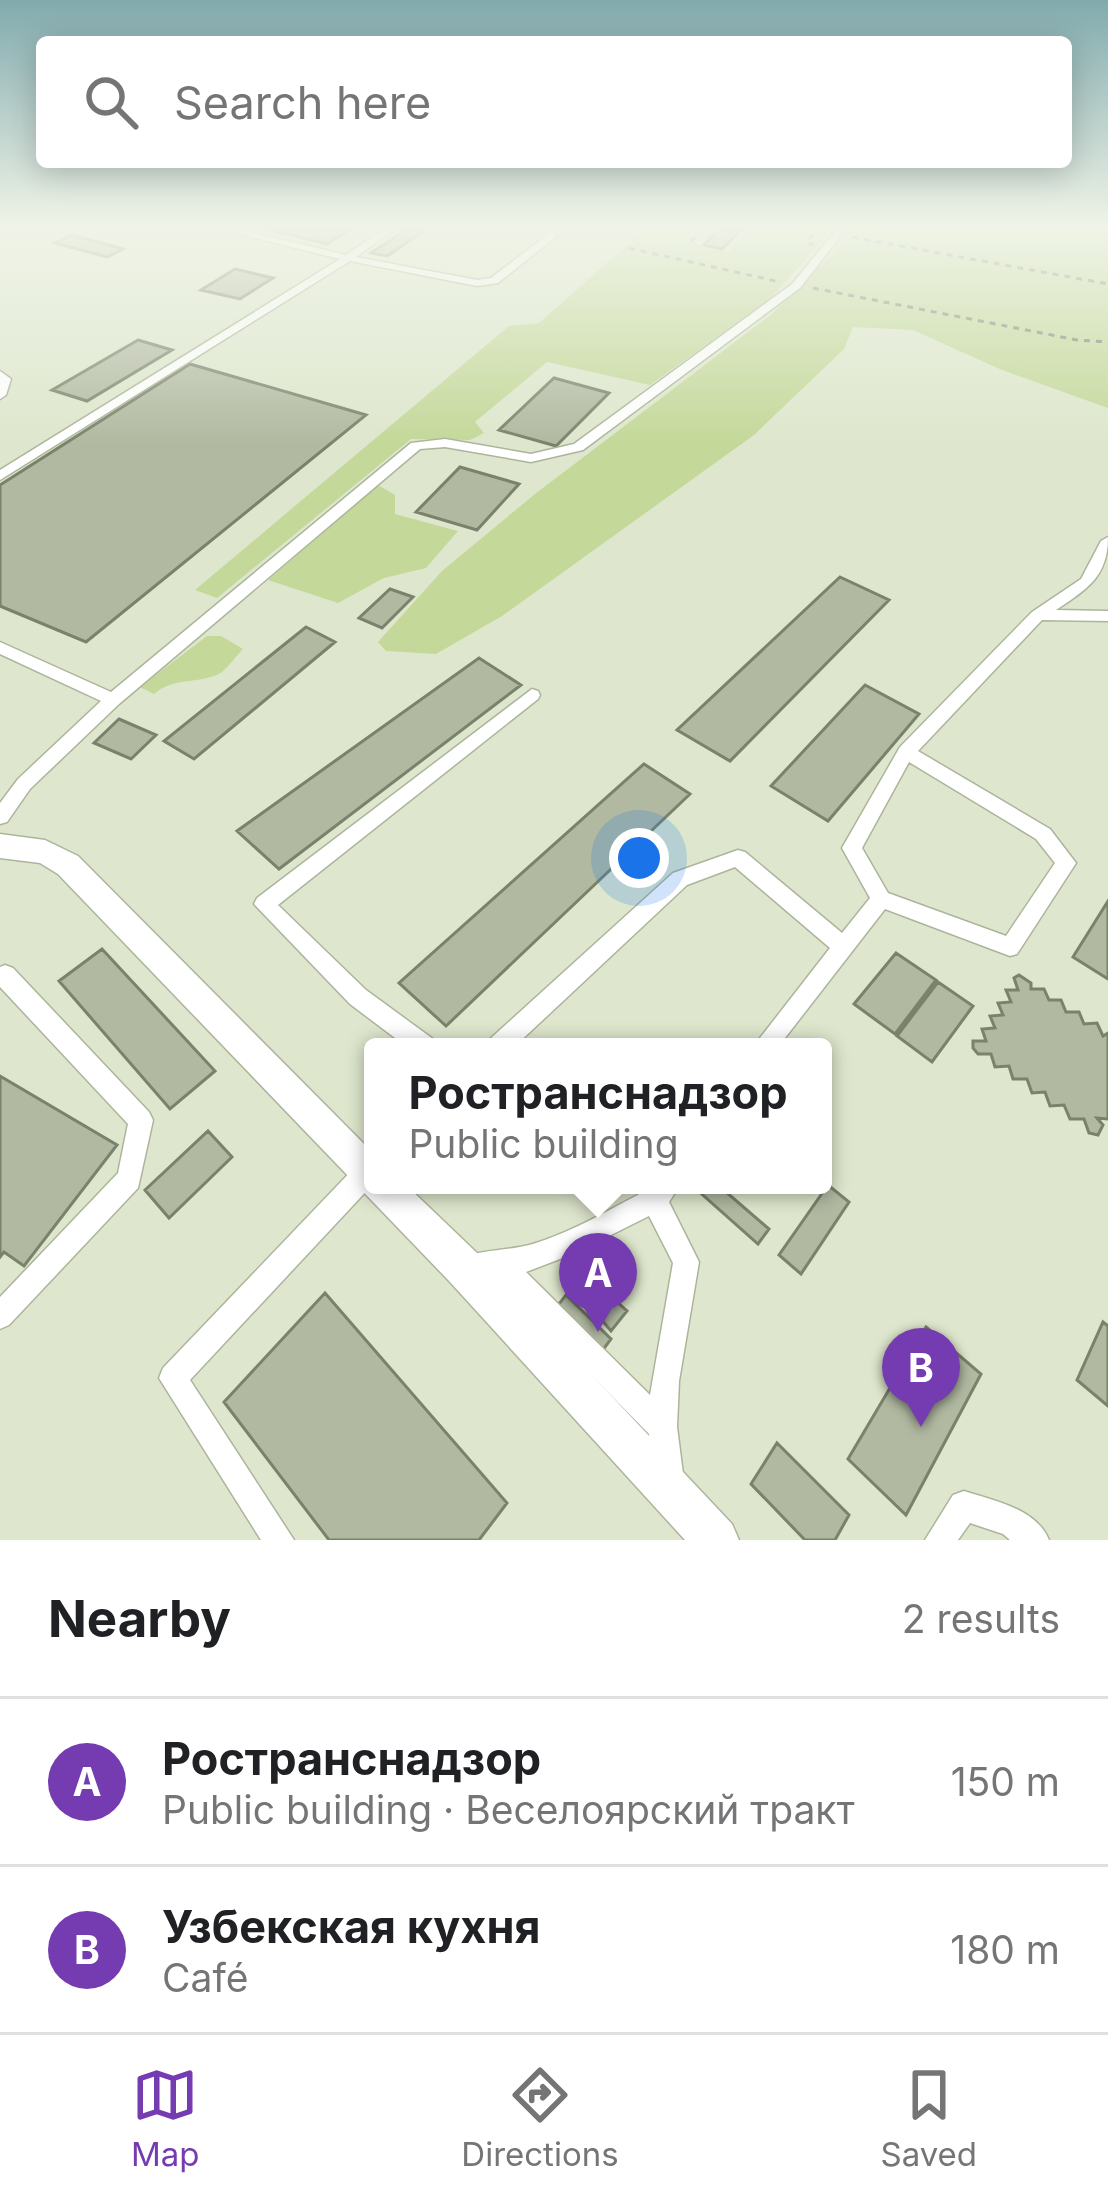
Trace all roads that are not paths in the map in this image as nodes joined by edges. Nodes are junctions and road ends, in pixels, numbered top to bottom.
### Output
1 (280, 301) edge
2 (776, 301) edge
3 (0, 375) edge
4 (0, 395) edge
5 (0, 476) edge
6 (1108, 541) edge
7 (1037, 616) junction
8 (1108, 616) edge
9 (0, 647) edge
10 (532, 695) dead end
11 (113, 700) junction
12 (906, 752) junction
13 (0, 817) edge
14 (0, 846) edge
15 (880, 899) junction
16 (844, 946) junction
17 (0, 977) edge
18 (413, 1038) edge
19 (508, 1038) edge
20 (771, 1038) edge
21 (364, 1170) edge
22 (364, 1188) edge
23 (392, 1194) edge
24 (659, 1194) edge
25 (661, 1194) edge
26 (484, 1268) junction
27 (0, 1316) edge
28 (663, 1427) junction
29 (670, 1490) junction
30 (279, 1540) edge
31 (716, 1540) edge
32 (940, 1540) edge
33 (1034, 1540) edge

1 - 5 street
2 - 11 street
3 - 4 street
6 - 7 street
7 - 8 street
7 - 12 street
9 - 11 street
10 - 18 street
11 - 13 street
12 - 15 street
12 - 15 street
14 - 21 highway
15 - 16 street
16 - 19 street
16 - 20 street
17 - 27 street
22 - 30 street
23 - 26 highway
24 - 26 street
25 - 28 street
26 - 28 street
26 - 29 highway
28 - 29 street
29 - 31 highway
32 - 33 street

